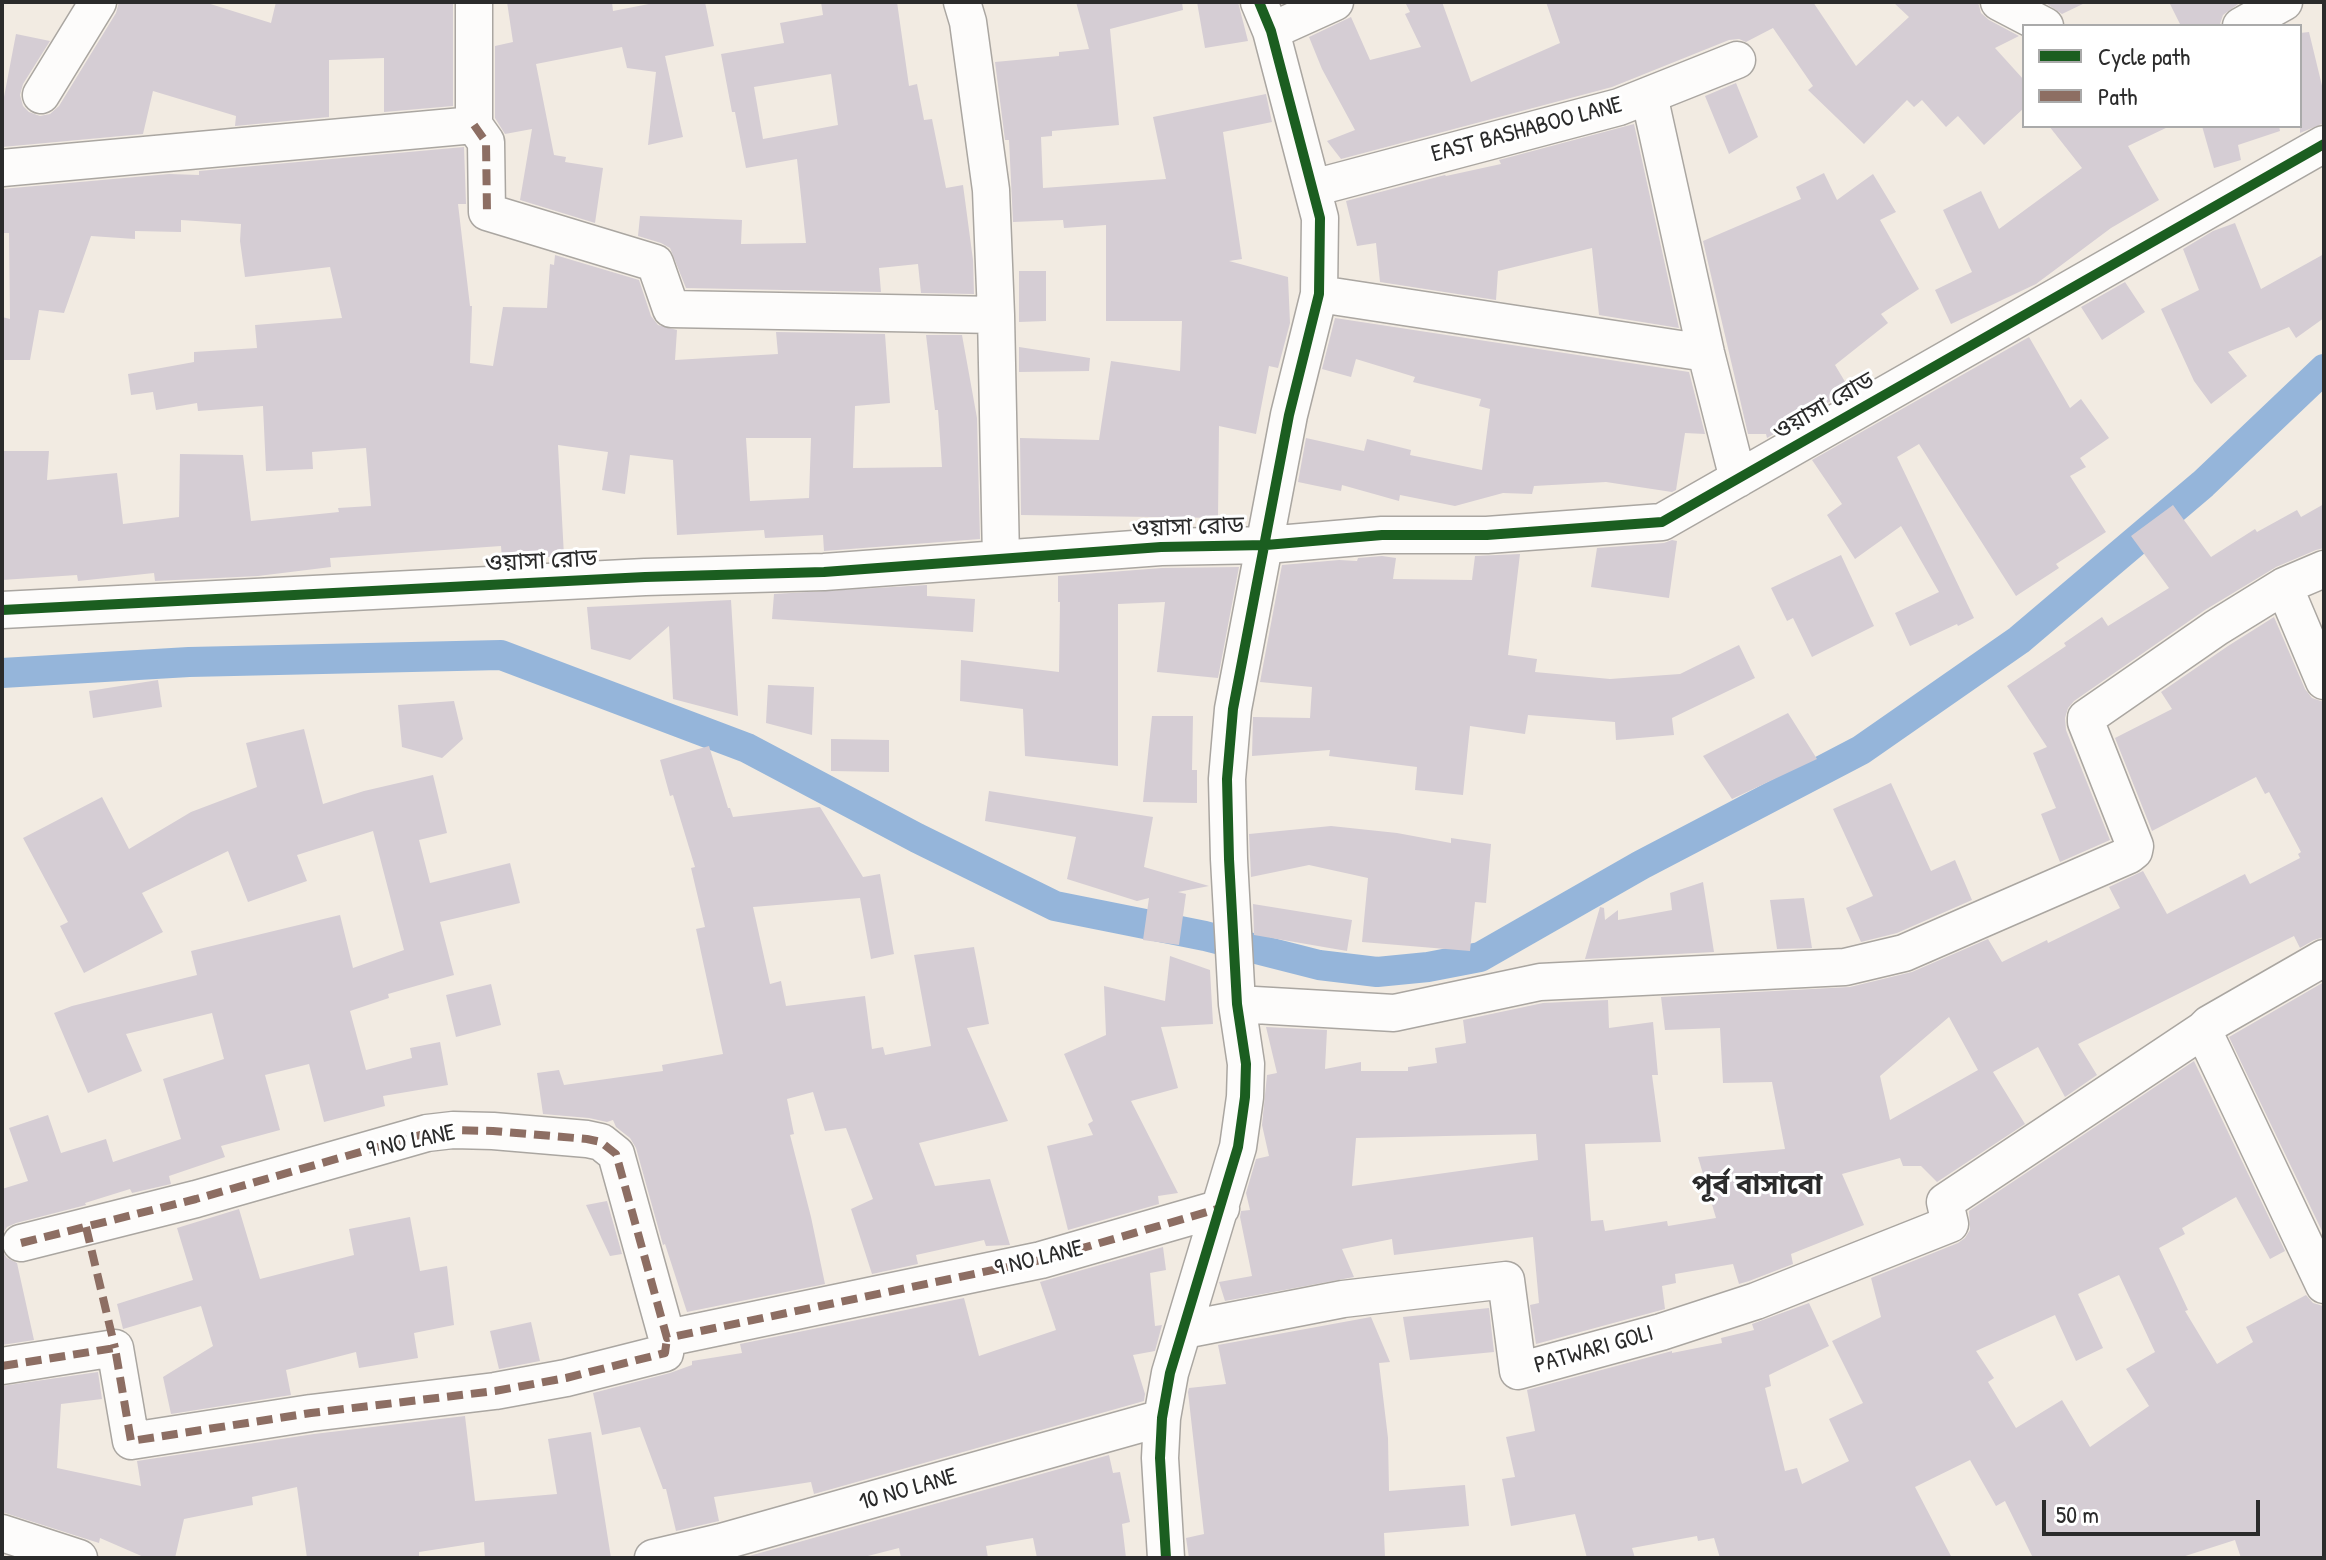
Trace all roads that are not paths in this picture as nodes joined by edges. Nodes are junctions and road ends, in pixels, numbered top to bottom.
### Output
1 (98, 2) edge
2 (474, 2) edge
3 (962, 2) edge
4 (1335, 2) edge
5 (1999, 2) edge
6 (2284, 2) edge
7 (1265, 16) edge
8 (2041, 24) edge
9 (2245, 24) edge
10 (1737, 60) dead end
11 (41, 95) dead end
12 (1649, 95) junction
13 (474, 125) junction
14 (2324, 144) edge
15 (2, 168) edge
16 (1313, 188) junction
17 (1319, 294) junction
18 (996, 315) junction
19 (1706, 353) junction
20 (1738, 479) junction
21 (1266, 545) junction
22 (1001, 559) junction
23 (2324, 569) edge
24 (2284, 586) junction
25 (2, 610) edge
26 (2324, 681) edge
27 (2324, 958) edge
28 (1237, 1004) junction
29 (2203, 1030) junction
30 (1221, 1208) junction
31 (21, 1243) dead end
32 (2324, 1285) edge
33 (1184, 1330) junction
34 (667, 1338) junction
35 (2, 1366) edge
36 (1162, 1418) junction
37 (2, 1533) edge
38 (79, 1558) edge
39 (653, 1558) edge
40 (1166, 1558) edge

1 - 11 street
2 - 13 street
3 - 18 street
4 - 7 street
5 - 8 street
6 - 9 street
7 - 16 street
10 - 12 street, EAST BASHABOO LANE
12 - 16 street, EAST BASHABOO LANE
12 - 19 street
13 - 15 street
13 - 18 street
14 - 20 street, ওয়াসা রোড
16 - 17 street
17 - 19 street
17 - 21 street
18 - 22 street
19 - 20 street
20 - 21 street, ওয়াসা রোড
21 - 22 street, ওয়াসা রোড
21 - 28 street
22 - 25 street, ওয়াসা রোড
23 - 24 street
24 - 26 street
24 - 28 street
27 - 29 street
28 - 30 street
29 - 32 street
29 - 33 street, PATWARI GOLI
30 - 33 street
30 - 34 street, 9 NO LANE
31 - 34 street, 9 NO LANE
33 - 36 street
34 - 35 street, 9 NO LANE
36 - 39 street, 10 NO LANE
36 - 40 street
37 - 38 street

